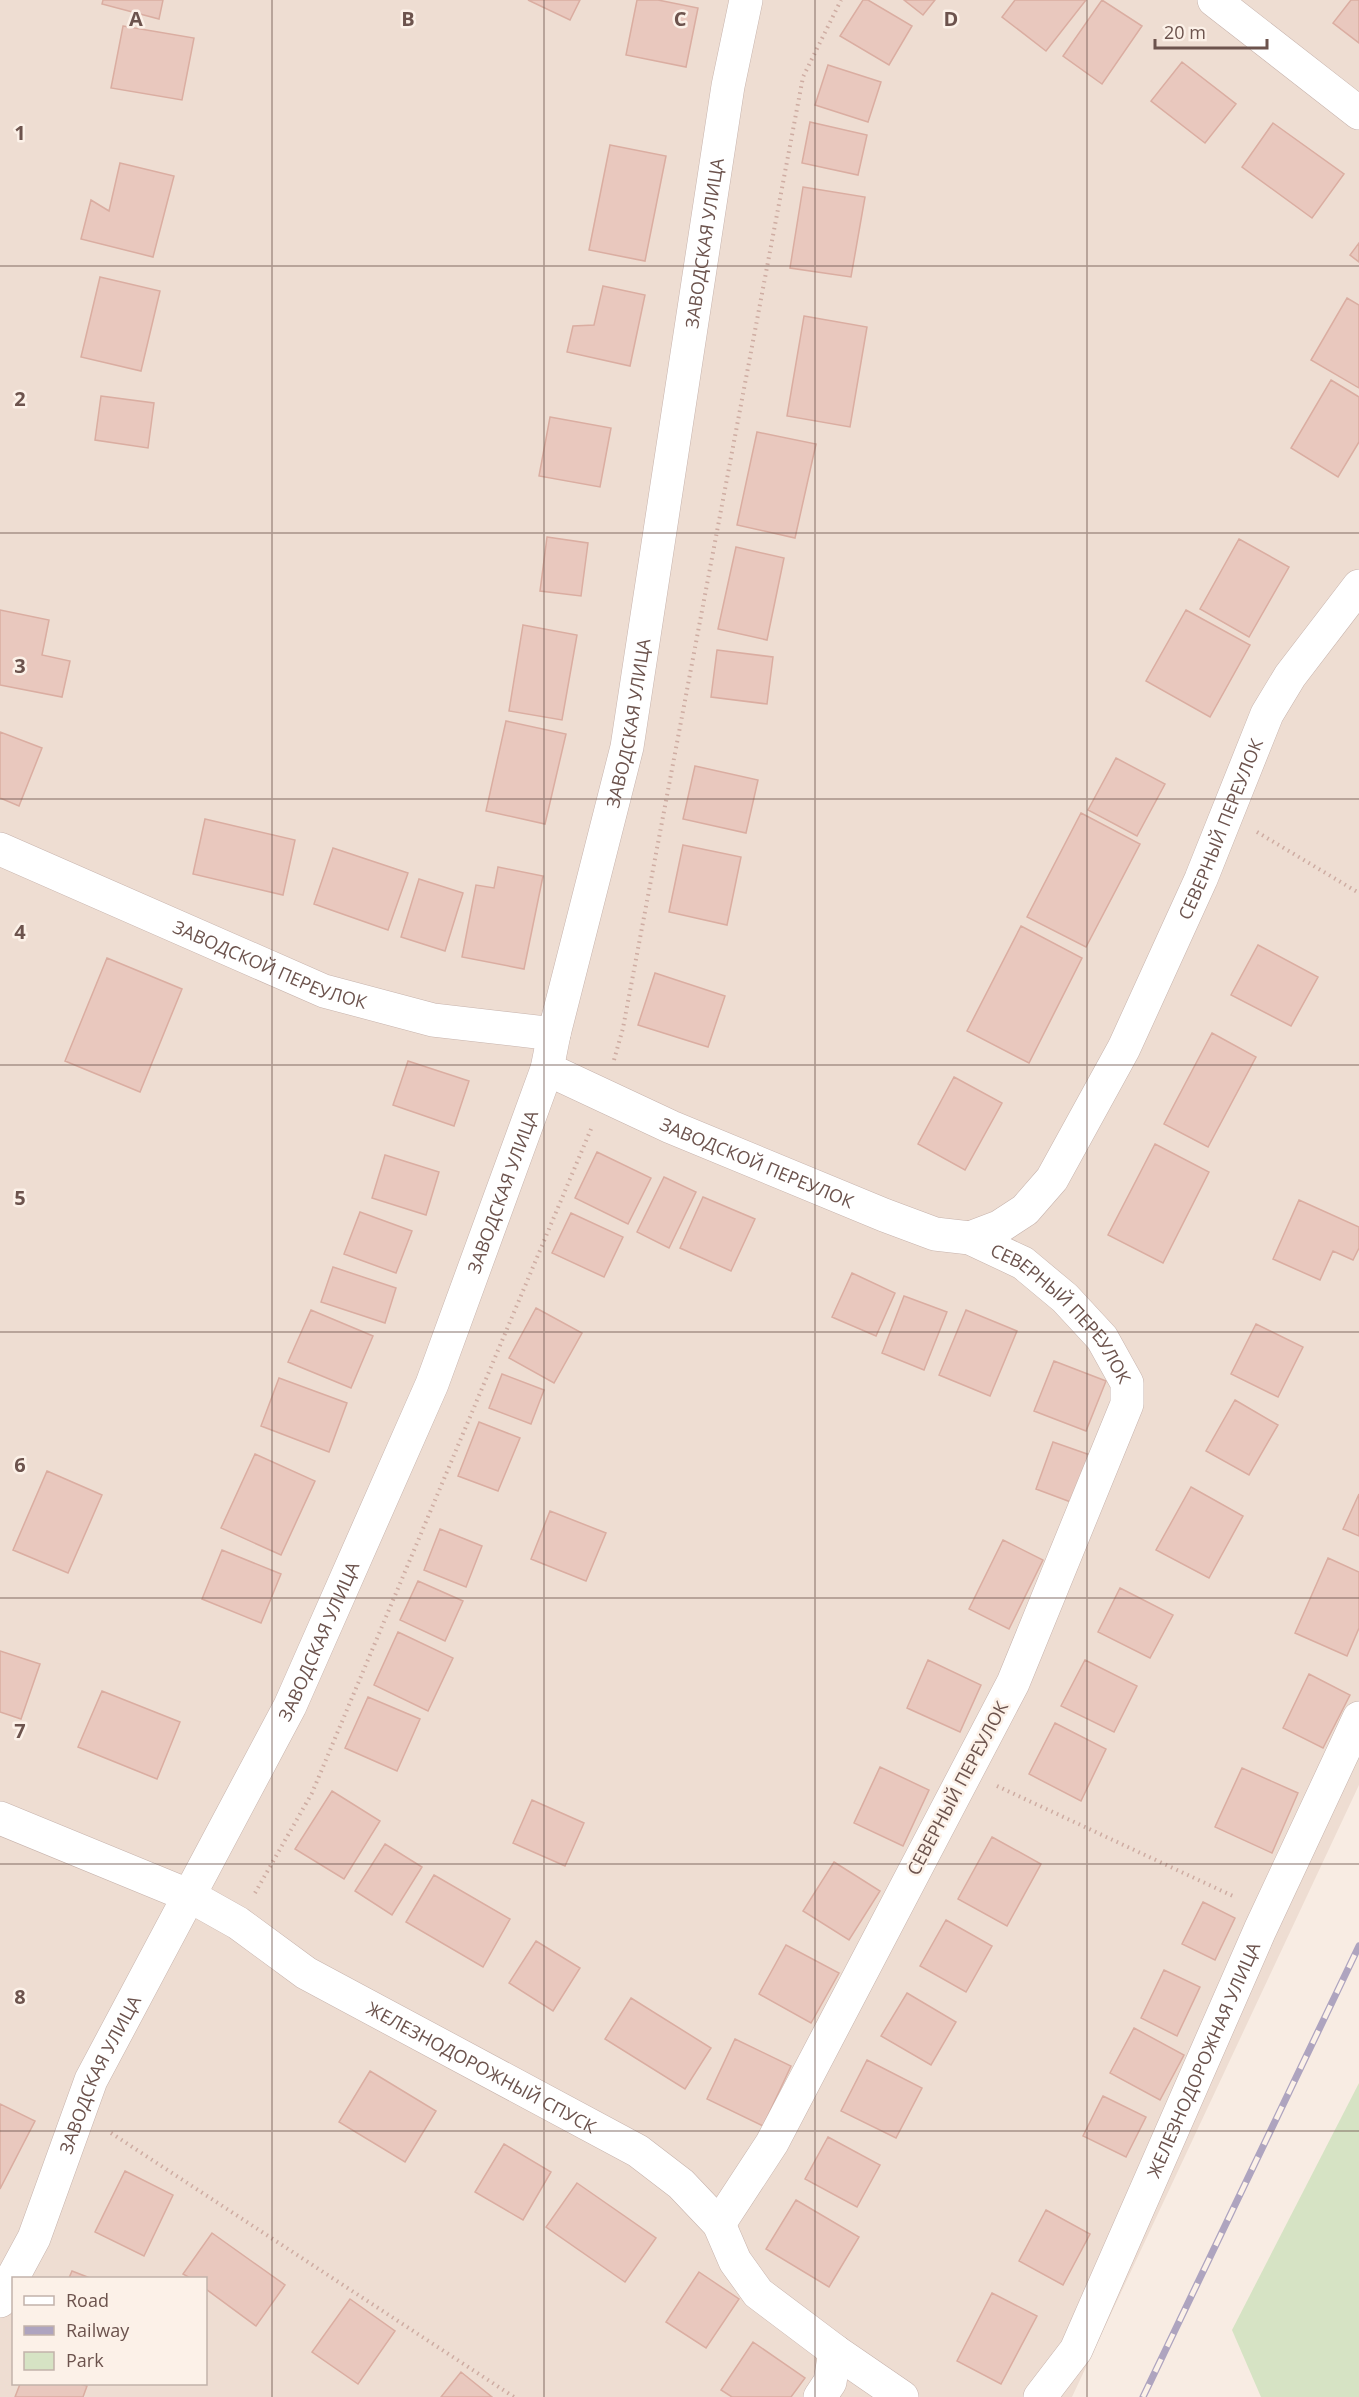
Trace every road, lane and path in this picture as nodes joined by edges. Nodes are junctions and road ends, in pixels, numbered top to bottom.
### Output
1 (746, 0) edge
2 (1214, 0) edge
3 (1359, 113) edge
4 (1359, 586) edge
5 (1227, 814) junction
6 (0, 849) edge
7 (1359, 893) edge
8 (554, 1034) junction
9 (547, 1069) junction
10 (970, 1238) junction
11 (1359, 1718) edge
12 (966, 1772) junction
13 (0, 1818) edge
14 (190, 1896) junction
15 (1268, 1913) junction
16 (79, 2113) junction
17 (719, 2224) junction
18 (13, 2277) edge
19 (12, 2279) edge
20 (0, 2301) edge
21 (835, 2351) junction
22 (514, 2397) edge
23 (820, 2397) edge
24 (902, 2397) edge
25 (1040, 2397) edge

1 - 8 street, ЗАВОДСКАЯ УЛИЦА
2 - 3 street
4 - 5 street, СЕВЕРНЫЙ ПЕРЕУЛОК
5 - 7 path
5 - 10 street, СЕВЕРНЫЙ ПЕРЕУЛОК
6 - 8 street, ЗАВОДСКОЙ ПЕРЕУЛОК
8 - 9 street, ЗАВОДСКАЯ УЛИЦА
9 - 10 street, ЗАВОДСКОЙ ПЕРЕУЛОК
9 - 14 street, ЗАВОДСКАЯ УЛИЦА
10 - 12 street, СЕВЕРНЫЙ ПЕРЕУЛОК
11 - 15 street, ЖЕЛЕЗНОДОРОЖНАЯ УЛИЦА
12 - 15 path
12 - 17 street, СЕВЕРНЫЙ ПЕРЕУЛОК
13 - 14 street, ЖЕЛЕЗНОДОРОЖНЫЙ СПУСК
14 - 16 street, ЗАВОДСКАЯ УЛИЦА
14 - 17 street, ЖЕЛЕЗНОДОРОЖНЫЙ СПУСК
15 - 25 street, ЖЕЛЕЗНОДОРОЖНАЯ УЛИЦА
16 - 18 street, ЗАВОДСКАЯ УЛИЦА
16 - 22 path
17 - 21 street, ЖЕЛЕЗНОДОРОЖНЫЙ СПУСК
19 - 20 street, ЗАВОДСКАЯ УЛИЦА
21 - 23 street
21 - 24 street, ЖЕЛЕЗНОДОРОЖНЫЙ СПУСК

